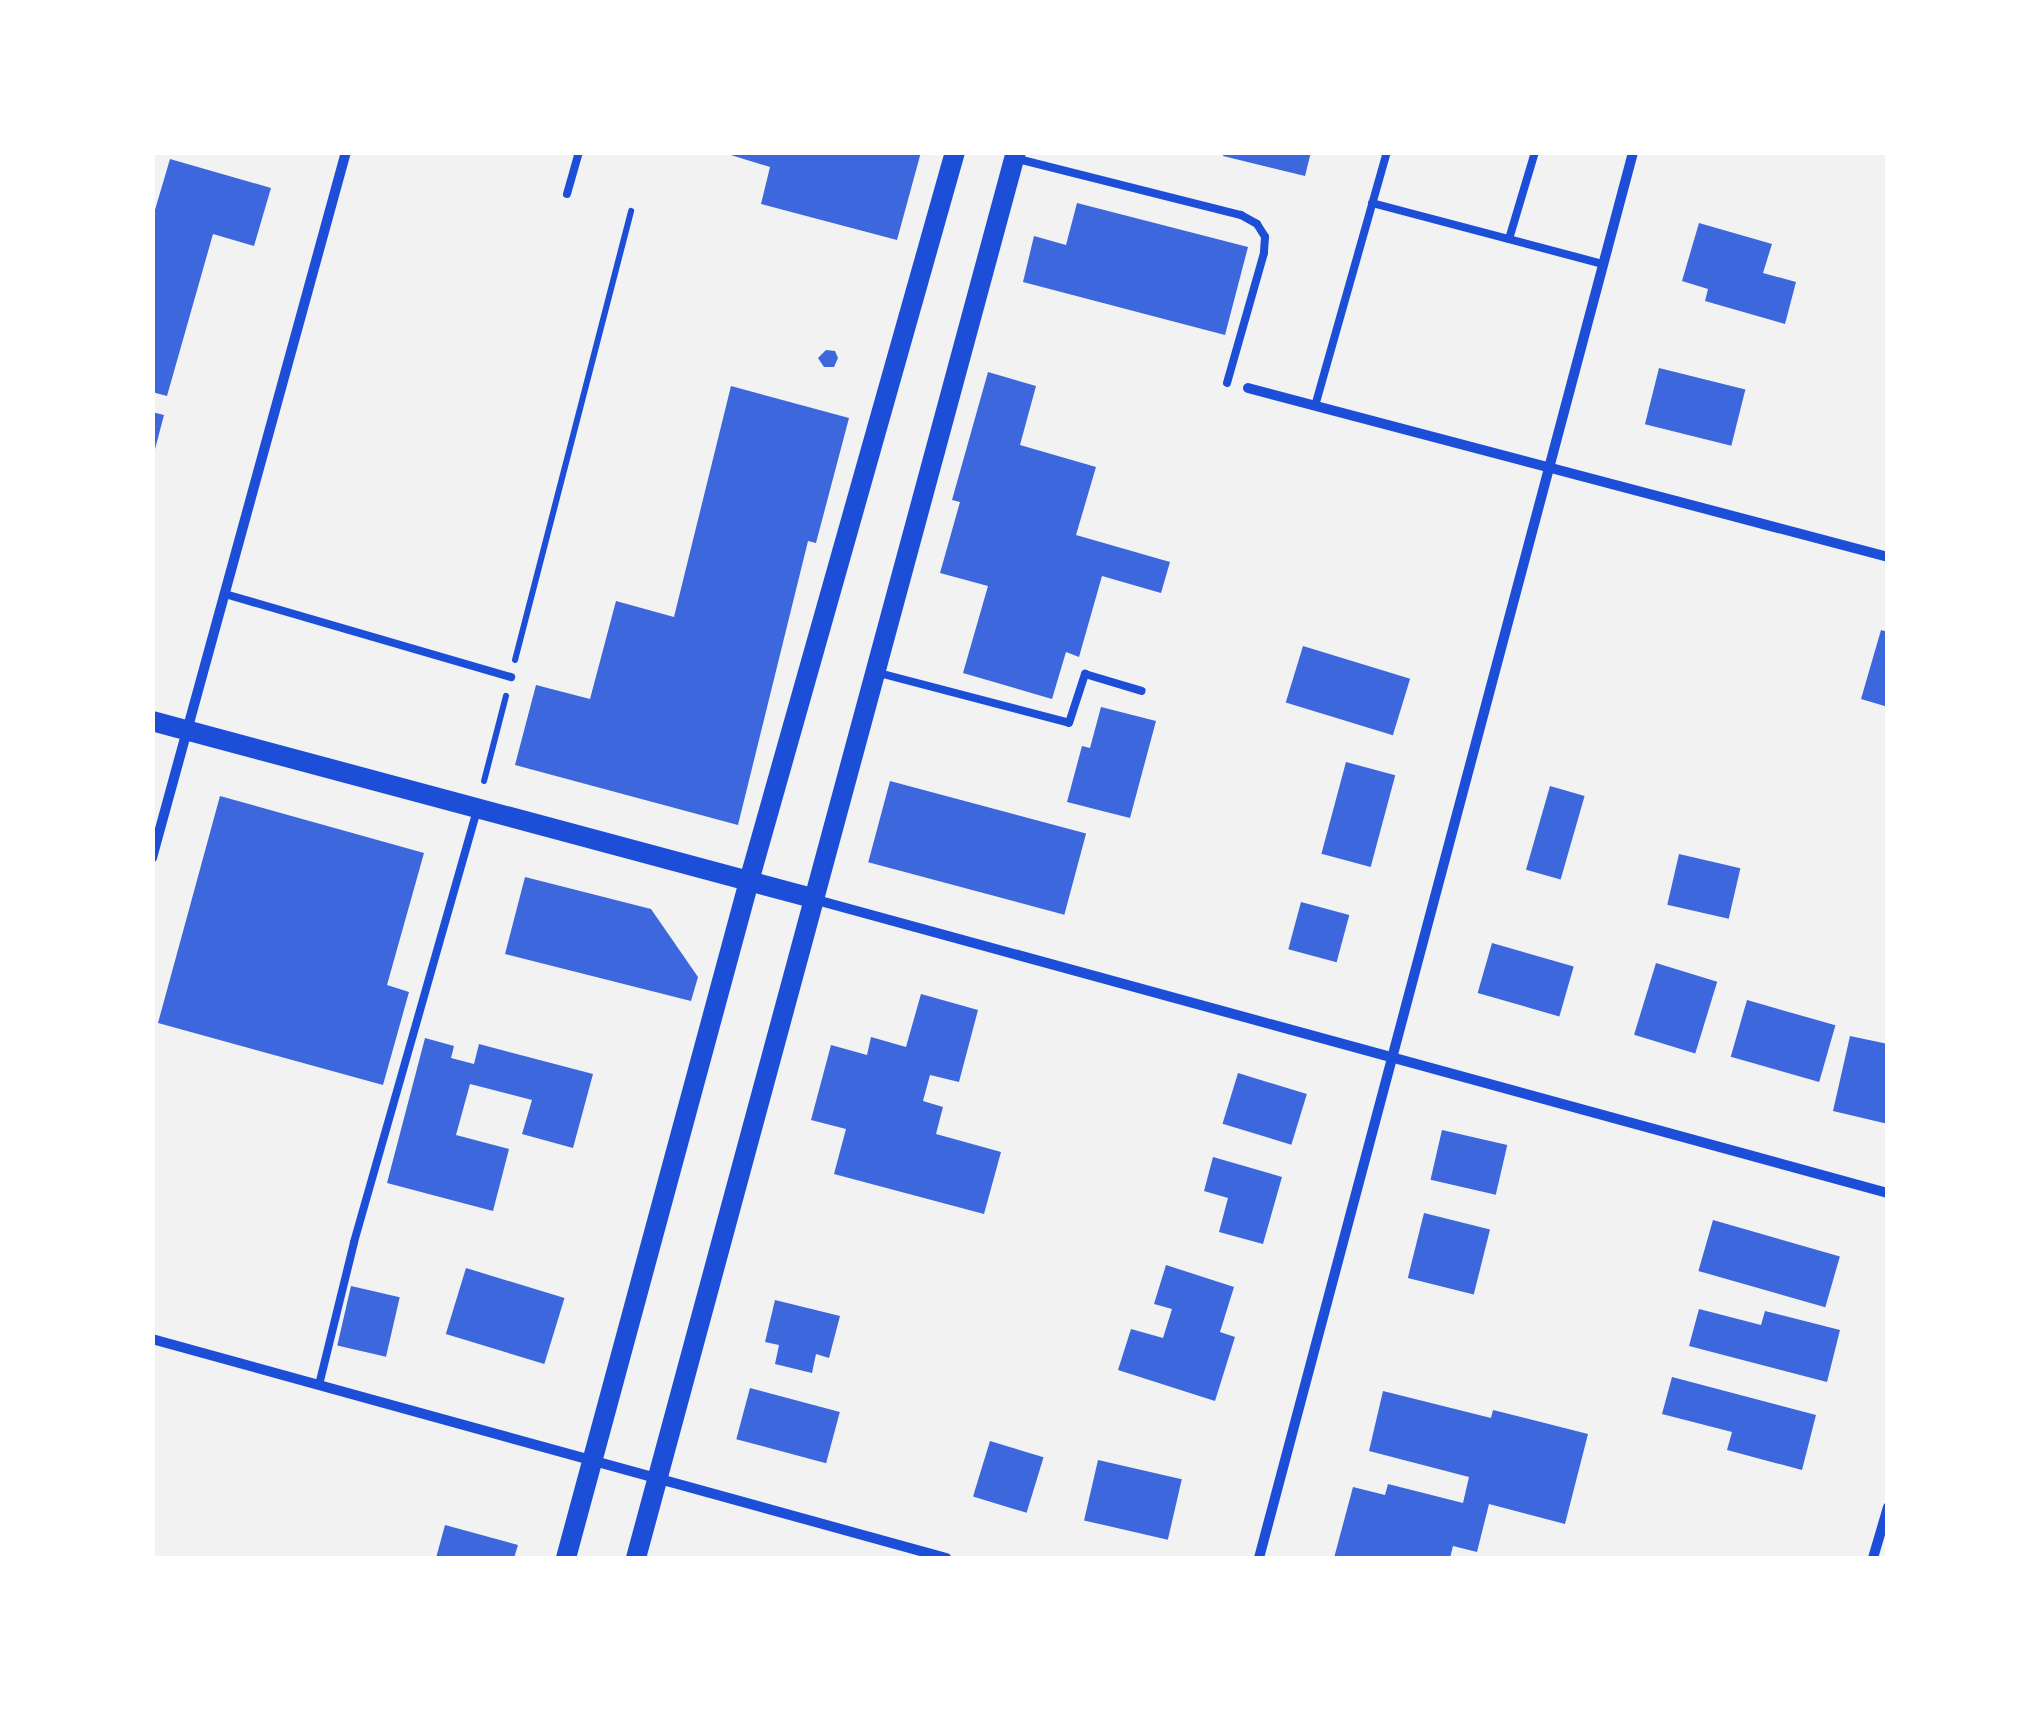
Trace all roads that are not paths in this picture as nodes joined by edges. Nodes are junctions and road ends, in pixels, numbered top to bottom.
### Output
1 (346, 152) edge
2 (578, 152) edge
3 (955, 152) edge
4 (1387, 152) edge
5 (1535, 152) edge
6 (1633, 152) edge
7 (1015, 155) edge
8 (567, 194) dead end
9 (1372, 202) junction
10 (1509, 239) junction
11 (1602, 264) junction
12 (1227, 383) dead end
13 (1248, 388) dead end
14 (1315, 406) junction
15 (1548, 468) junction
16 (1888, 557) edge
17 (225, 594) junction
18 (874, 672) junction
19 (511, 678) road end
20 (1142, 691) dead end
21 (152, 720) edge
22 (188, 730) junction
23 (477, 808) junction
24 (152, 858) edge
25 (749, 880) junction
26 (812, 898) junction
27 (1393, 1058) junction
28 (1888, 1193) edge
29 (152, 1339) edge
30 (319, 1385) junction
31 (593, 1461) junction
32 (659, 1479) junction
33 (1888, 1508) edge
34 (909, 1554) edge
35 (566, 1558) edge
36 (636, 1558) edge
37 (946, 1558) edge
38 (1259, 1558) edge
39 (1873, 1558) edge

1 - 17 street
2 - 8 lane
3 - 25 main road
4 - 9 lane
5 - 10 lane
6 - 11 street
7 - 12 lane
7 - 18 main road
9 - 10 lane
9 - 14 lane
10 - 11 lane
11 - 15 street
13 - 14 street
14 - 15 street
15 - 16 street
15 - 27 street
17 - 19 lane
17 - 22 street
18 - 20 lane
18 - 26 main road
21 - 22 main road
22 - 23 main road
22 - 24 street
23 - 25 main road
23 - 30 lane
25 - 26 main road
25 - 31 main road
26 - 27 street
26 - 32 main road
27 - 28 street
27 - 38 street
29 - 30 street
30 - 31 street
31 - 32 street
31 - 35 main road
32 - 34 street
32 - 36 main road
33 - 39 street
34 - 37 street

